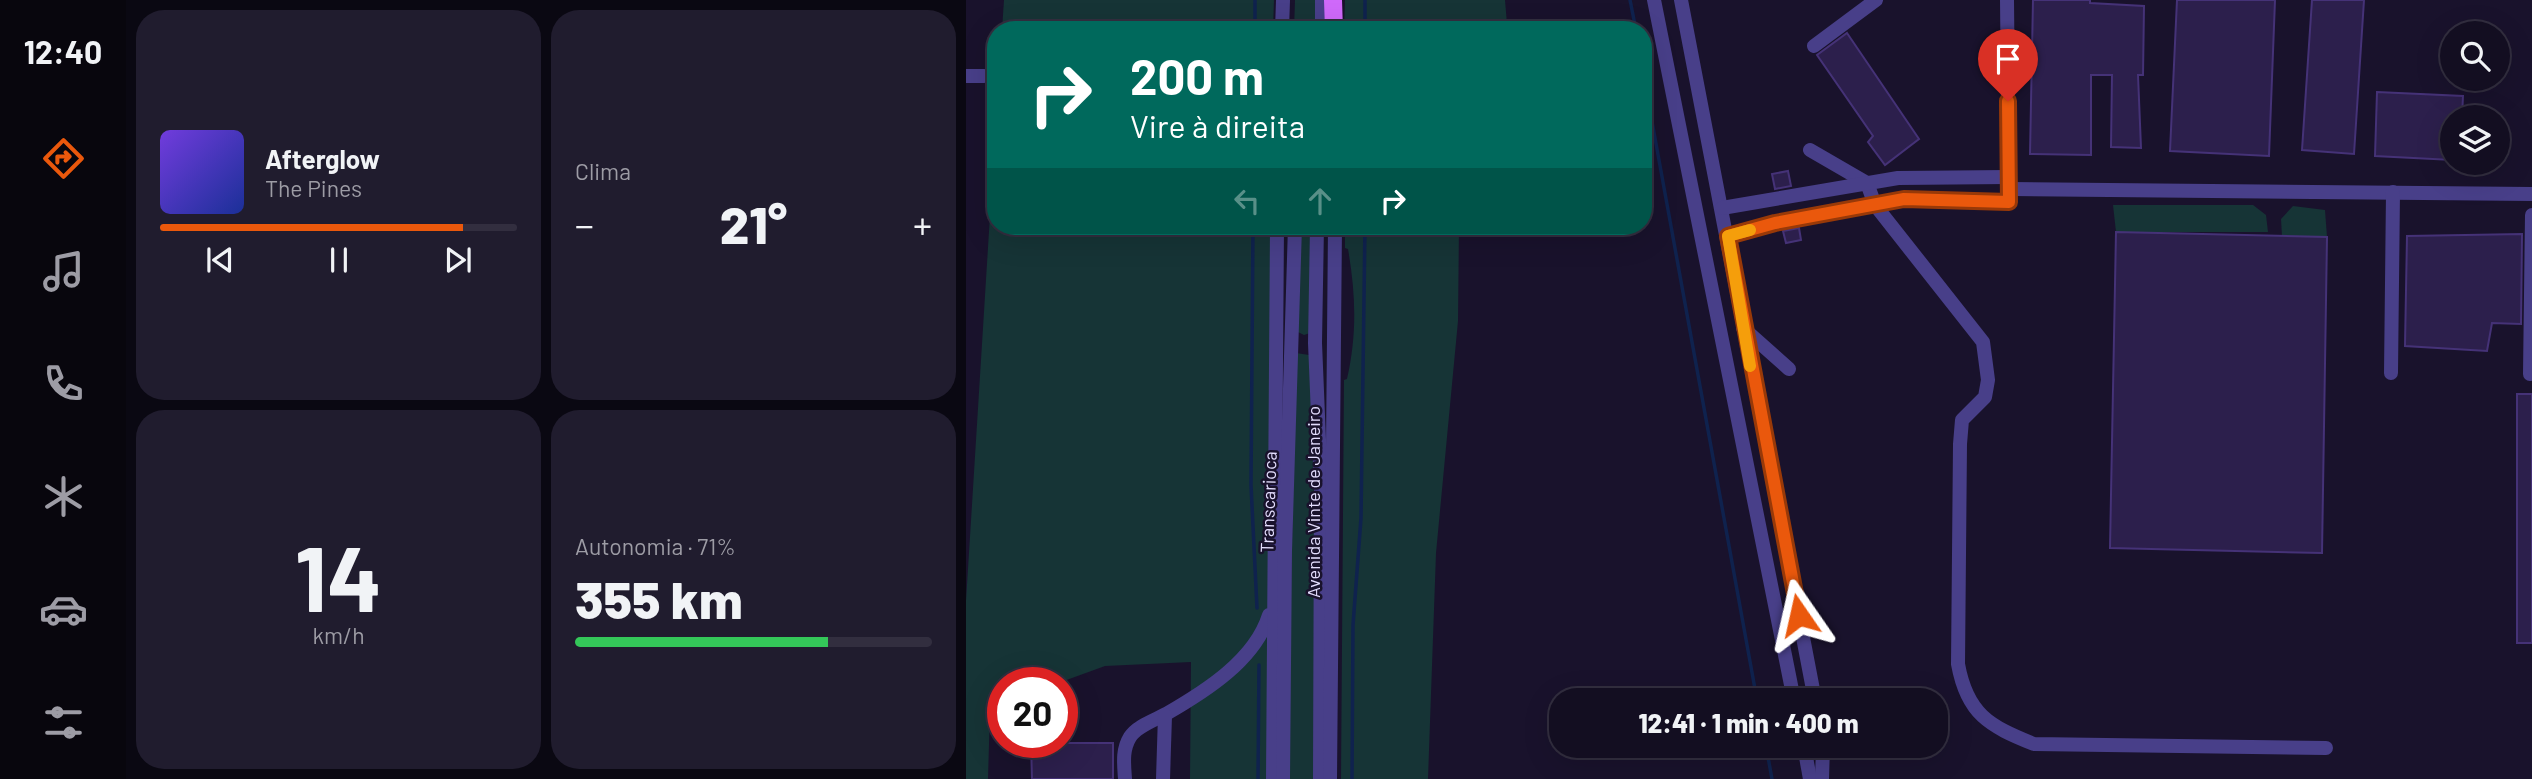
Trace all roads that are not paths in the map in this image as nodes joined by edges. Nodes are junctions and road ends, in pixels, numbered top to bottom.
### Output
1 (1283, 0) edge
2 (1292, 0) edge
3 (1322, 0) edge
4 (1335, 0) edge
5 (1654, 0) edge
6 (1681, 0) edge
7 (1876, 0) edge
8 (2007, 0) edge
9 (1282, 21) edge
10 (1291, 21) edge
11 (1322, 21) edge
12 (1335, 21) edge
13 (1814, 46) dead end
14 (966, 76) edge
15 (984, 76) dead end
16 (1810, 150) dead end
17 (1867, 183) junction
18 (2009, 189) junction
19 (1814, 192) junction
20 (2393, 192) junction
21 (2532, 194) edge
22 (1758, 202) junction
23 (1875, 205) junction
24 (1722, 208) junction
25 (1818, 215) junction
26 (2532, 215) edge
27 (1764, 226) junction
28 (1277, 235) edge
29 (1279, 235) edge
30 (1295, 235) edge
31 (1317, 235) edge
32 (1333, 235) edge
33 (1335, 235) edge
34 (1728, 236) junction
35 (1743, 328) junction
36 (1293, 342) junction
37 (1315, 343) junction
38 (1788, 369) dead end
39 (2391, 373) dead end
40 (2530, 374) dead end
41 (1274, 600) junction
42 (1792, 688) edge
43 (1813, 688) edge
44 (1165, 715) junction
45 (2326, 748) dead end
46 (1806, 758) edge
47 (1822, 758) edge
48 (1125, 779) edge
49 (1163, 779) edge
50 (1273, 779) edge
51 (1283, 779) edge
52 (1320, 779) edge
53 (1331, 779) edge
54 (1810, 779) edge
55 (1822, 779) edge

1 - 9 street
2 - 10 street
3 - 11 street
4 - 12 main road
5 - 42 street
6 - 24 street
7 - 13 street
8 - 18 street
14 - 15 street
16 - 17 street
17 - 18 street
17 - 19 street
17 - 23 street
18 - 20 street
18 - 23 street
19 - 22 street
19 - 25 street
20 - 21 street
20 - 39 street
22 - 24 street
22 - 27 street
23 - 25 street
23 - 45 street
24 - 34 street
25 - 27 street
26 - 40 street
27 - 34 street
28 - 41 street
29 - 36 street
30 - 36 street, Transcarioca
31 - 37 street
32 - 37 street
33 - 53 street, Avenida Vinte de Janeiro
34 - 35 street
35 - 38 street
35 - 43 street
36 - 37 street
36 - 51 street, Transcarioca
37 - 52 street
41 - 44 street
41 - 50 street
44 - 48 street
44 - 49 street
46 - 54 street
47 - 55 street

